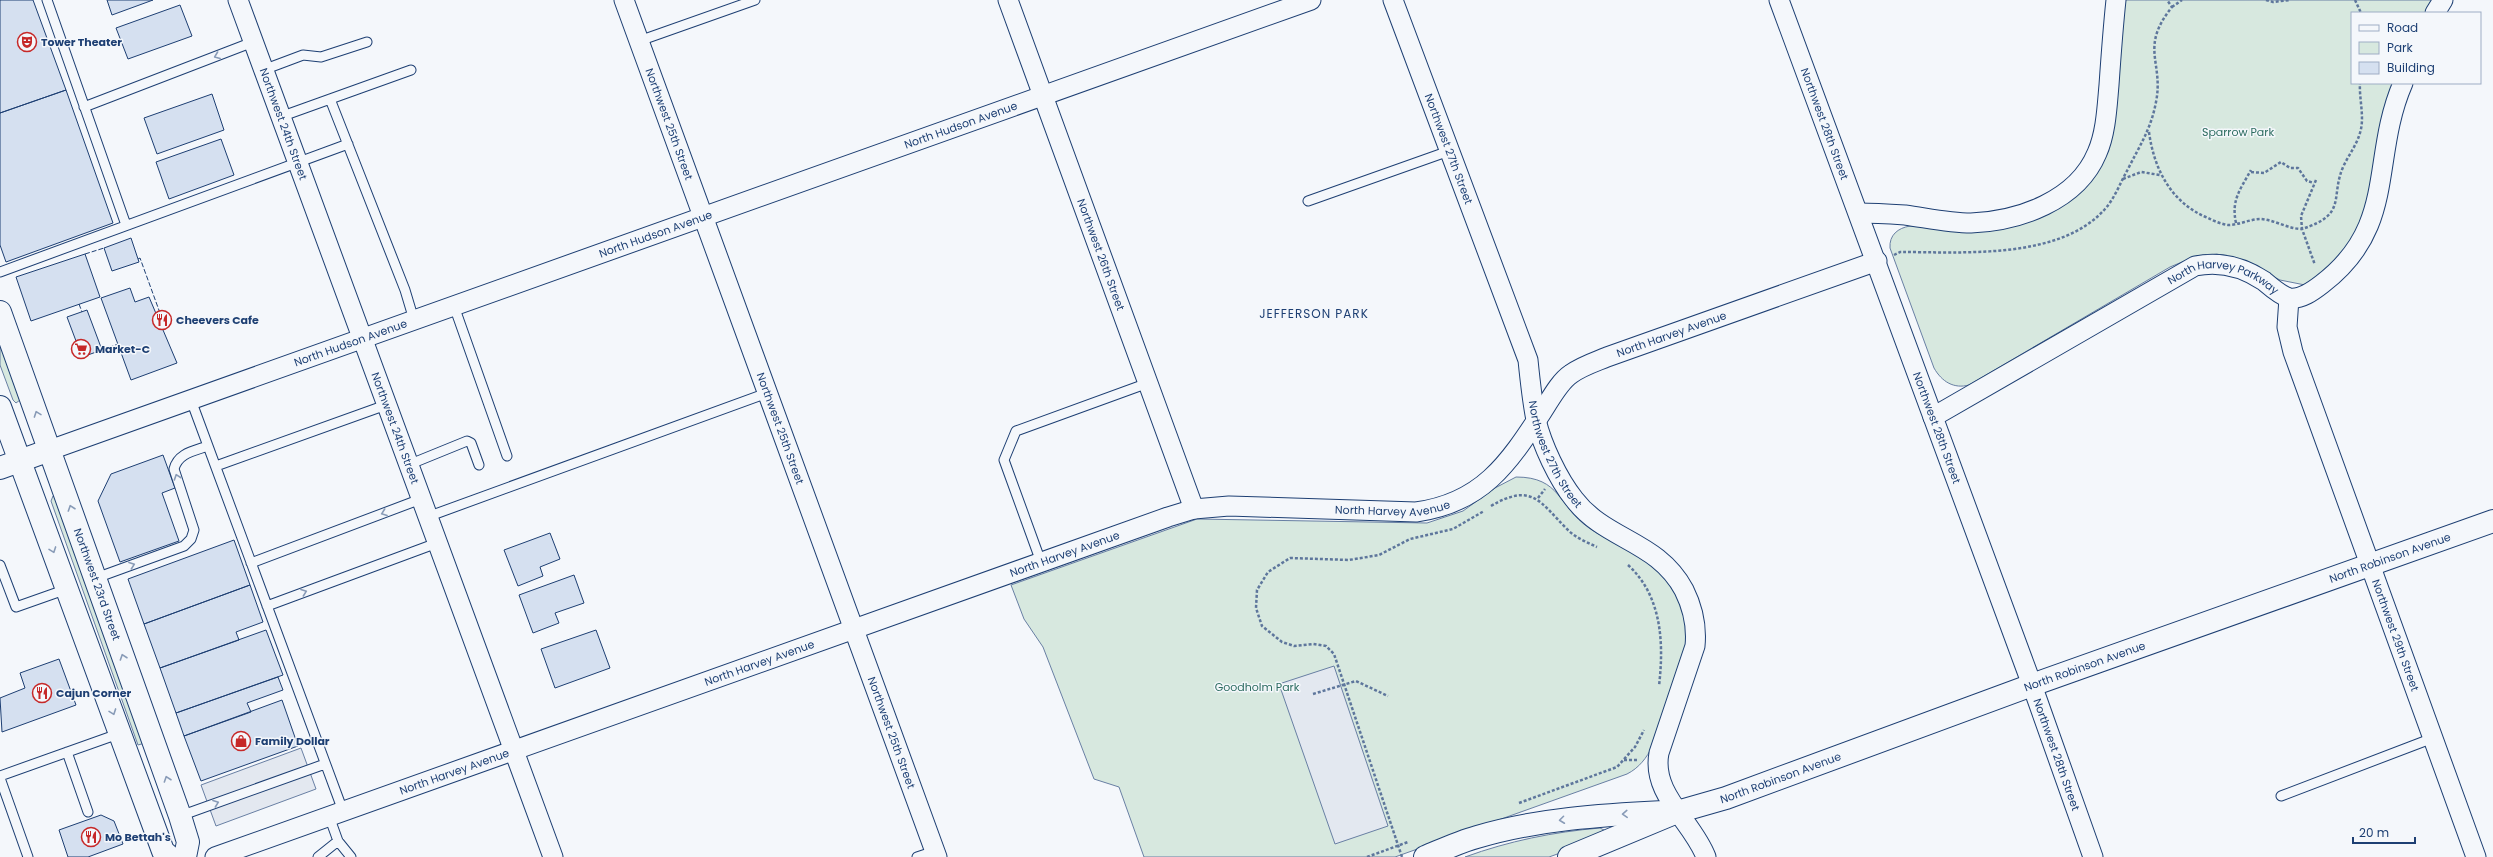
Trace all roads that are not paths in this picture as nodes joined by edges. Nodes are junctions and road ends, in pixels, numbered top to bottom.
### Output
1 (47, 0) edge
2 (238, 0) edge
3 (624, 0) edge
4 (755, 0) edge
5 (1008, 0) edge
6 (1311, 0) edge
7 (1393, 0) edge
8 (1780, 0) edge
9 (2116, 0) edge
10 (2443, 0) edge
11 (2436, 12) edge
12 (639, 41) junction
13 (253, 42) junction
14 (367, 42) dead end
15 (263, 70) junction
16 (411, 70) dead end
17 (2403, 84) edge
18 (1043, 96) junction
19 (330, 99) junction
20 (84, 107) junction
21 (280, 117) junction
22 (348, 144) junction
23 (1449, 151) junction
24 (297, 162) junction
25 (1308, 201) dead end
26 (1859, 213) junction
27 (703, 217) junction
28 (126, 225) junction
29 (1877, 261) junction
30 (0, 272) edge
31 (2289, 298) junction
32 (454, 306) junction
33 (0, 312) edge
34 (414, 320) junction
35 (362, 339) junction
36 (1148, 383) junction
37 (767, 393) junction
38 (191, 400) junction
39 (386, 405) junction
40 (0, 407) edge
41 (1933, 417) junction
42 (1536, 421) junction
43 (208, 446) junction
44 (50, 450) junction
45 (507, 456) dead end
46 (408, 464) junction
47 (479, 464) dead end
48 (10, 465) edge
49 (216, 466) junction
50 (424, 508) junction
51 (1194, 509) junction
52 (2493, 521) edge
53 (437, 543) junction
54 (1041, 562) junction
55 (251, 563) junction
56 (0, 565) edge
57 (2372, 565) junction
58 (96, 578) junction
59 (67, 589) junction
60 (267, 606) junction
61 (854, 629) junction
62 (2032, 685) junction
63 (121, 733) junction
64 (2433, 738) junction
65 (513, 749) junction
66 (67, 752) junction
67 (325, 764) junction
68 (0, 777) edge
69 (2280, 796) dead end
70 (88, 812) dead end
71 (1677, 812) junction
72 (336, 814) junction
73 (180, 816) junction
74 (338, 841) junction
75 (1419, 849) edge
76 (930, 855) edge
77 (28, 857) edge
78 (170, 857) edge
79 (185, 857) edge
80 (215, 857) edge
81 (318, 857) edge
82 (351, 857) edge
83 (553, 857) edge
84 (1569, 857) edge
85 (1706, 857) edge
86 (2092, 857) edge
87 (2476, 857) edge

1 - 20 lane
2 - 13 street, Northwest 24th Street
3 - 12 street, Northwest 25th Street
4 - 12 lane
5 - 18 street, Northwest 26th Street
6 - 18 street, North Hudson Avenue
7 - 23 street, Northwest 27th Street
8 - 26 street, Northwest 28th Street
9 - 26 street
10 - 11 street
12 - 27 street, Northwest 25th Street
13 - 15 street, Northwest 24th Street
13 -> 20 lane
14 - 15 lane
15 - 21 street, Northwest 24th Street
16 - 19 lane
17 - 31 street, North Harvey Parkway
18 - 27 street, North Hudson Avenue
18 - 36 street, Northwest 26th Street
19 - 21 lane
19 - 22 lane
20 - 28 lane
21 - 24 street, Northwest 24th Street
22 - 24 lane
22 - 34 lane
23 - 25 lane
23 - 42 street, Northwest 27th Street
24 - 28 lane
24 - 35 street, Northwest 24th Street
26 - 29 street, Northwest 28th Street
27 - 32 street, North Hudson Avenue
27 - 37 street, Northwest 25th Street
28 - 30 lane
29 - 41 street, Northwest 28th Street
29 - 42 street, North Harvey Avenue
31 - 41 street, North Harvey Parkway
31 - 57 street, Northwest 29th Street
32 - 34 street, North Hudson Avenue
32 - 45 lane
44 -> 33 street, Northwest 23rd Street
34 - 35 street, North Hudson Avenue
35 - 38 street, North Hudson Avenue
35 - 39 street, Northwest 24th Street
36 - 51 street, Northwest 26th Street
36 - 54 lane
37 - 50 lane
37 - 61 street, Northwest 25th Street
38 - 43 lane
38 - 44 street, North Hudson Avenue
39 - 46 street, Northwest 24th Street
39 - 49 lane
40 - 48 street
41 - 62 street, Northwest 28th Street
42 - 51 street, North Harvey Avenue
42 - 71 street, Northwest 27th Street
43 - 49 lane
58 -> 43 lane
44 - 48 street, North Hudson Avenue
58 -> 44 street, Northwest 23rd Street
46 - 47 lane
46 - 50 street, Northwest 24th Street
48 -> 59 street
49 - 55 lane
50 - 53 street, Northwest 24th Street
50 -> 55 lane
51 - 54 street, North Harvey Avenue
52 - 57 street, North Robinson Avenue
60 -> 53 lane
53 - 65 street, Northwest 24th Street
54 - 61 street, North Harvey Avenue
55 - 60 lane
56 - 59 lane
57 - 62 street, North Robinson Avenue
57 - 64 street, Northwest 29th Street
73 -> 58 street, Northwest 23rd Street
59 -> 63 street
60 - 67 lane
61 - 65 street, North Harvey Avenue
61 - 76 street, Northwest 25th Street
62 - 71 street, North Robinson Avenue
62 - 86 street, Northwest 28th Street
63 - 66 lane
63 - 78 street
64 - 69 lane
64 - 87 street, Northwest 29th Street
65 - 72 street, North Harvey Avenue
65 - 83 street, Northwest 24th Street
66 - 68 lane
66 - 70 lane
67 - 72 lane
73 -> 67 lane
68 - 77 lane
71 -> 75 street, North Robinson Avenue
71 - 84 street, North Robinson Avenue
71 - 85 street, Northwest 27th Street
72 - 74 lane
72 - 80 street, North Harvey Avenue
73 - 79 street, Northwest 23rd Street
74 - 81 lane
74 - 82 lane

